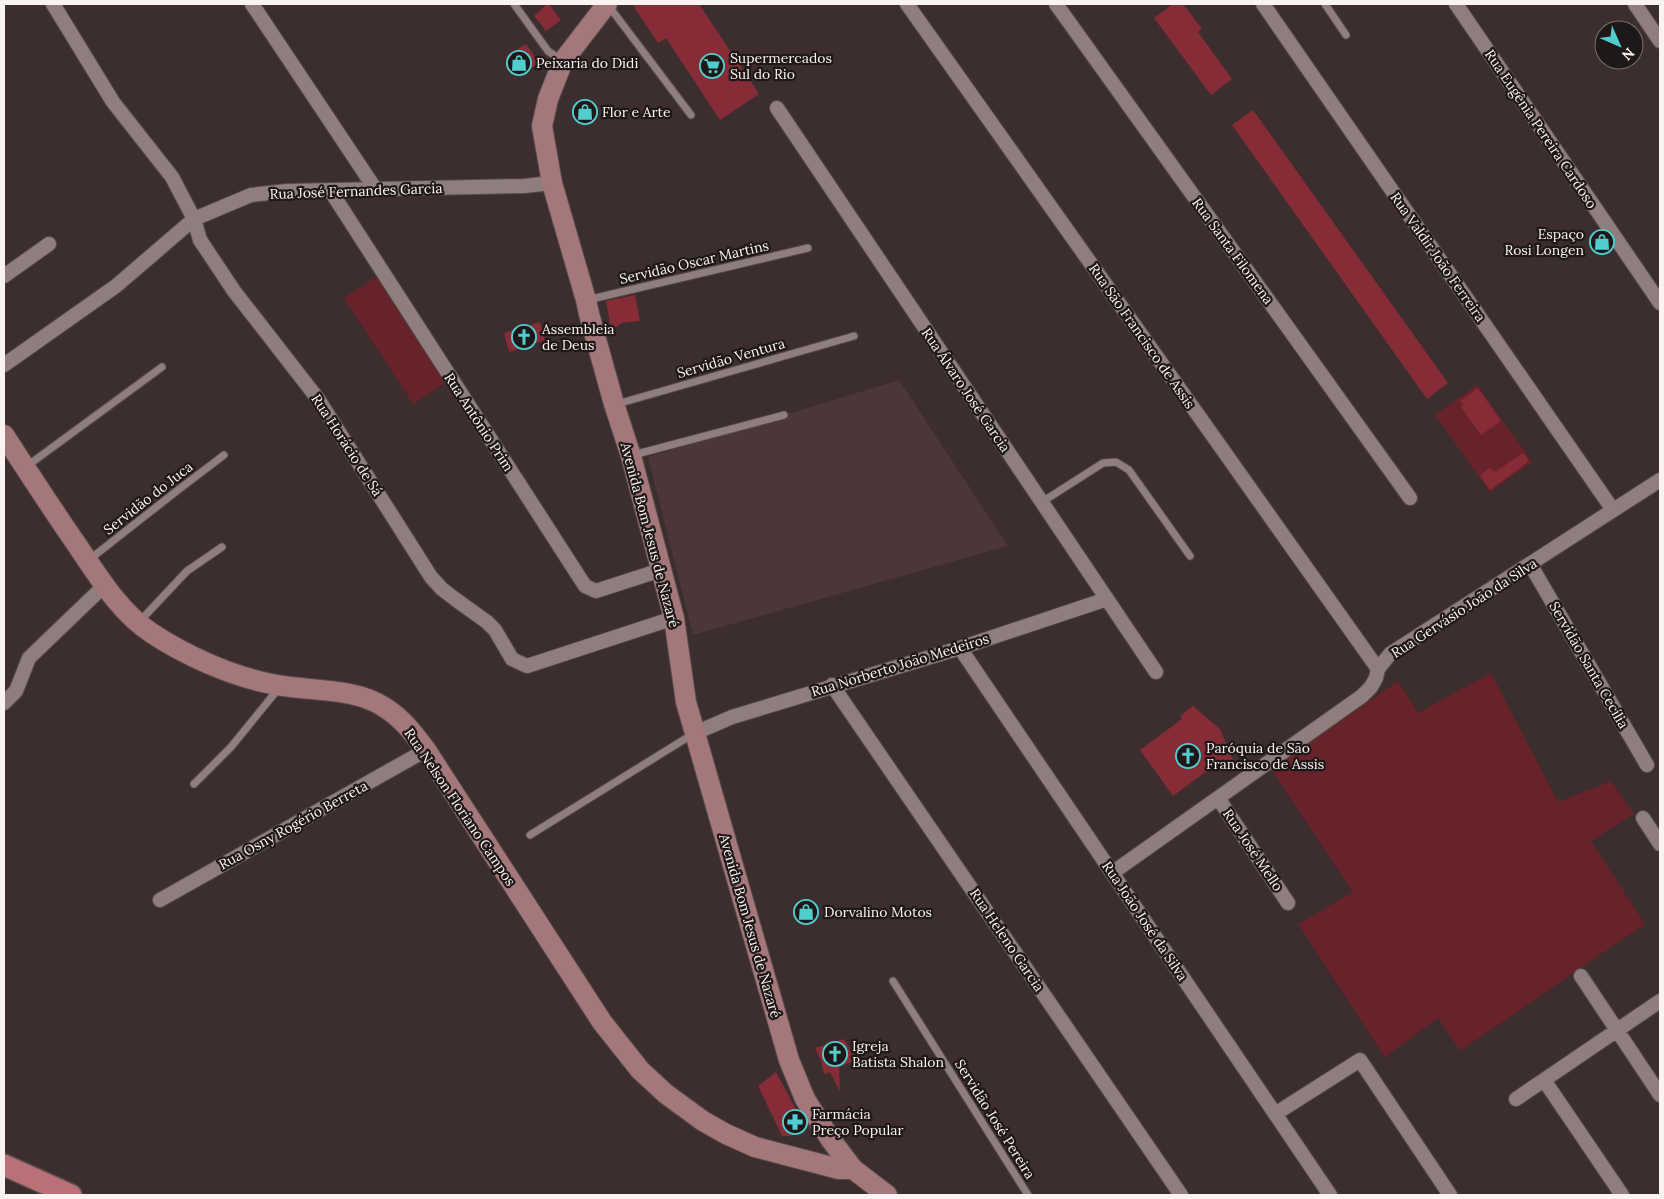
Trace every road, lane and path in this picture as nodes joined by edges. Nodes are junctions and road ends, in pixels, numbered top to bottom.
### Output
1 (53, 4) edge
2 (252, 4) edge
3 (514, 4) edge
4 (607, 4) edge
5 (907, 4) edge
6 (1056, 4) edge
7 (1263, 4) edge
8 (1325, 4) edge
9 (1456, 4) edge
10 (1635, 4) edge
11 (1346, 35) dead end
12 (1660, 41) edge
13 (563, 61) junction
14 (777, 108) dead end
15 (691, 114) dead end
16 (552, 183) junction
17 (330, 190) junction
18 (376, 190) junction
19 (194, 219) junction
20 (49, 244) dead end
21 (808, 248) dead end
22 (4, 276) edge
23 (586, 300) junction
24 (1660, 304) edge
25 (854, 336) dead end
26 (4, 365) edge
27 (162, 367) dead end
28 (614, 404) junction
29 (784, 415) dead end
30 (4, 435) edge
31 (224, 455) dead end
32 (631, 456) junction
33 (25, 468) junction
34 (1660, 480) edge
35 (1410, 498) dead end
36 (1042, 502) junction
37 (1614, 510) junction
38 (222, 547) dead end
39 (1190, 556) dead end
40 (88, 561) junction
41 (1530, 564) junction
42 (661, 570) junction
43 (105, 585) junction
44 (1107, 599) junction
45 (674, 618) junction
46 (138, 623) junction
47 (960, 648) junction
48 (1378, 669) junction
49 (1156, 672) dead end
50 (281, 686) junction
51 (832, 686) junction
52 (4, 703) edge
53 (695, 733) junction
54 (426, 750) junction
55 (1647, 765) dead end
56 (194, 784) dead end
57 (1218, 798) junction
58 (1643, 818) dead end
59 (530, 834) dead end
60 (1660, 844) edge
61 (1112, 872) junction
62 (160, 900) dead end
63 (1288, 902) dead end
64 (1581, 976) dead end
65 (894, 981) dead end
66 (1660, 1001) edge
67 (1617, 1030) junction
68 (1544, 1080) junction
69 (1660, 1095) edge
70 (1516, 1099) dead end
71 (1275, 1114) junction
72 (831, 1140) junction
73 (796, 1159) junction
74 (4, 1165) edge
75 (853, 1169) junction
76 (71, 1195) edge
77 (887, 1195) edge
78 (1028, 1195) edge
79 (1181, 1195) edge
80 (1330, 1195) edge
81 (1450, 1195) edge
82 (1622, 1195) edge

1 - 19 street, Rua Horácio de Sá
2 - 18 street
3 - 13 lane
4 - 13 main road, Avenida Bom Jesus de Nazaré
4 - 15 lane
5 - 48 street, Rua São Francisco de Assis
6 - 35 street, Rua Santa Filomena
7 - 37 street, Rua Valdir João Ferreira
8 - 11 lane
9 - 24 street, Rua Eugênia Pereira Cardoso
10 - 12 street
13 - 16 main road, Avenida Bom Jesus de Nazaré
14 - 36 street, Rua Álvaro José Garcia
16 - 18 street, Rua José Fernandes Garcia
16 - 23 main road, Avenida Bom Jesus de Nazaré
17 - 18 street, Rua José Fernandes Garcia
17 - 19 street, Rua José Fernandes Garcia
17 - 42 street, Rua Antônio Prim
19 - 26 street, Rua José Fernandes Garcia
19 - 45 street, Rua Horácio de Sá
20 - 22 street
21 - 23 lane, Servidão Oscar Martins
23 - 28 main road, Avenida Bom Jesus de Nazaré
25 - 28 lane, Servidão Ventura
27 - 33 lane
28 - 32 main road, Avenida Bom Jesus de Nazaré
29 - 32 lane
30 - 33 main road, Rua Nelson Floriano Campos
31 - 40 lane, Servidão do Juca
32 - 42 main road, Avenida Bom Jesus de Nazaré
33 - 40 main road, Rua Nelson Floriano Campos
34 - 37 street, Rua Gervásio João da Silva
36 - 39 lane
36 - 44 street, Rua Álvaro José Garcia
37 - 41 street, Rua Gervásio João da Silva
38 - 46 lane
40 - 43 main road, Rua Nelson Floriano Campos
41 - 48 street, Rua Gervásio João da Silva
41 - 55 street, Servidão Santa Cecília
42 - 45 main road, Avenida Bom Jesus de Nazaré
43 - 46 main road, Rua Nelson Floriano Campos
43 - 52 street
44 - 47 street, Rua Norberto João Medeiros
44 - 49 street, Rua Álvaro José Garcia
45 - 53 main road, Avenida Bom Jesus de Nazaré
46 - 50 main road, Rua Nelson Floriano Campos
47 - 51 street, Rua Norberto João Medeiros
47 - 61 street, Rua João José da Silva
48 - 57 street, Rua Gervásio João da Silva
50 - 54 main road, Rua Nelson Floriano Campos
50 - 56 lane
51 - 53 street, Rua Norberto João Medeiros
51 - 79 street, Rua Heleno Garcia
53 - 59 lane
53 - 72 main road, Avenida Bom Jesus de Nazaré
54 - 62 street, Rua Osny Rogério Berreta
54 - 73 main road, Rua Nelson Floriano Campos
57 - 61 street, Rua Gervásio João da Silva
57 - 63 street, Rua José Mello
58 - 60 street
61 - 71 street, Rua João José da Silva
64 - 67 street
65 - 78 lane, Servidão José Pereira
66 - 67 street
67 - 68 street
67 - 69 street
68 - 70 street
68 - 82 street
71 - 80 street, Rua João José da Silva
71 - 81 street
72 - 73 main road
72 - 75 main road, Avenida Bom Jesus de Nazaré
73 - 75 main road, Rua Nelson Floriano Campos
74 - 76 main road
75 - 77 main road, Avenida Bom Jesus de Nazaré

